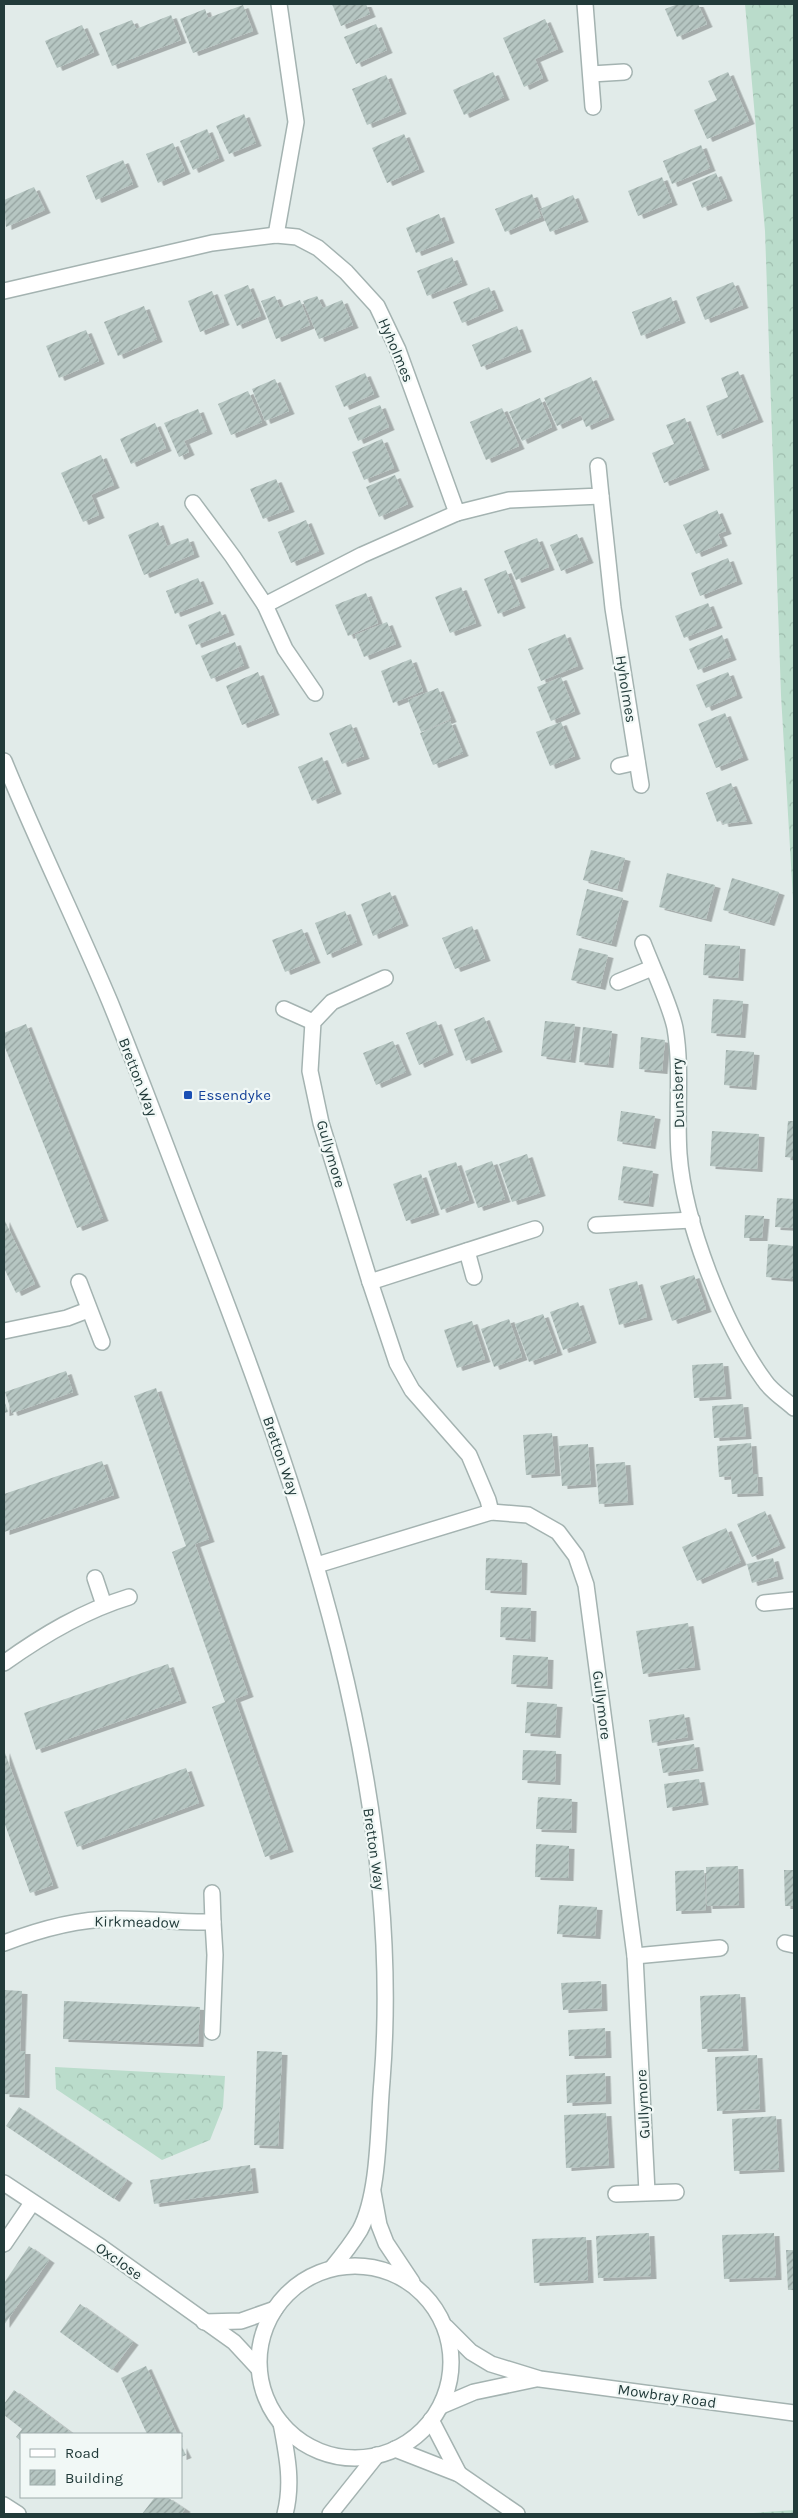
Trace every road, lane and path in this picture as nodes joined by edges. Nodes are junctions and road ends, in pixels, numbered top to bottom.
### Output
1 (279, 4) edge
2 (585, 4) edge
3 (624, 72) dead end
4 (591, 74) junction
5 (593, 107) dead end
6 (276, 235) junction
7 (4, 290) edge
8 (598, 466) dead end
9 (601, 496) junction
10 (193, 503) dead end
11 (458, 513) junction
12 (265, 605) junction
13 (315, 693) dead end
14 (4, 761) edge
15 (637, 762) junction
16 (619, 766) dead end
17 (641, 785) dead end
18 (643, 943) dead end
19 (652, 968) junction
20 (385, 978) dead end
21 (618, 982) dead end
22 (284, 1009) dead end
23 (313, 1022) junction
24 (692, 1220) junction
25 (596, 1225) dead end
26 (535, 1229) dead end
27 (467, 1251) junction
28 (474, 1277) dead end
29 (79, 1282) dead end
30 (370, 1282) junction
31 (88, 1310) junction
32 (4, 1331) edge
33 (102, 1342) dead end
34 (794, 1408) edge
35 (491, 1512) junction
36 (317, 1565) junction
37 (95, 1578) dead end
38 (129, 1597) dead end
39 (794, 1600) edge
40 (764, 1603) dead end
41 (104, 1605) junction
42 (4, 1663) edge
43 (212, 1893) dead end
44 (214, 1922) junction
45 (4, 1943) edge
46 (720, 1948) dead end
47 (635, 1956) junction
48 (212, 2032) dead end
49 (4, 2183) edge
50 (373, 2191) junction
51 (647, 2192) junction
52 (676, 2192) dead end
53 (616, 2194) dead end
54 (32, 2203) junction
55 (4, 2244) edge
56 (332, 2268) junction
57 (415, 2286) junction
58 (275, 2309) junction
59 (204, 2322) junction
60 (445, 2326) junction
61 (259, 2369) junction
62 (540, 2379) junction
63 (441, 2406) junction
64 (794, 2413) edge
65 (431, 2420) junction
66 (281, 2423) junction
67 (395, 2449) junction
68 (377, 2456) junction
69 (459, 2474) junction
70 (4, 2505) edge
71 (18, 2514) edge
72 (285, 2514) edge
73 (330, 2514) edge
74 (517, 2514) edge

1 - 6 street
2 - 4 street
3 - 4 street
4 - 5 street
6 - 7 street, Hyholmes
6 - 11 street, Hyholmes
8 - 9 street, Hyholmes
9 - 11 street
9 - 15 street, Hyholmes
10 - 12 street
11 - 12 street
12 - 13 street
14 - 36 street, Bretton Way
15 - 16 street
15 - 17 street, Hyholmes
18 - 19 street, Dunsberry
19 - 21 street
19 - 24 street, Dunsberry
20 - 23 street
22 - 23 street
23 - 30 street, Gullymore
24 - 25 street
24 - 34 street, Dunsberry
26 - 27 street
27 - 28 street
27 - 30 street
29 - 31 street
30 - 35 street, Gullymore
31 - 32 street
31 - 33 street
35 - 36 street, Gullymore
35 - 47 street, Gullymore
36 - 50 street, Bretton Way
37 - 41 street
38 - 41 street
39 - 40 street
41 - 42 street
43 - 44 street
44 - 45 street, Kirkmeadow
44 - 48 street
46 - 47 street
47 - 51 street, Gullymore
49 - 54 street, Oxclose
50 - 56 street, Bretton Way
50 - 57 street, Bretton Way
51 - 52 street
51 - 53 street
54 - 55 street
54 - 59 street, Oxclose
56 - 57 street
56 - 58 street
57 - 60 street
58 - 59 street
58 - 61 street
59 - 61 street, Oxclose
60 - 62 street, Mowbray Road
60 - 63 street
61 - 66 street
62 - 63 street, Mowbray Road
62 - 64 street, Mowbray Road
63 - 65 street
65 - 67 street
65 - 69 street
66 - 68 street
66 - 72 street
67 - 68 street
67 - 69 street
68 - 73 street
69 - 74 street
70 - 71 street

